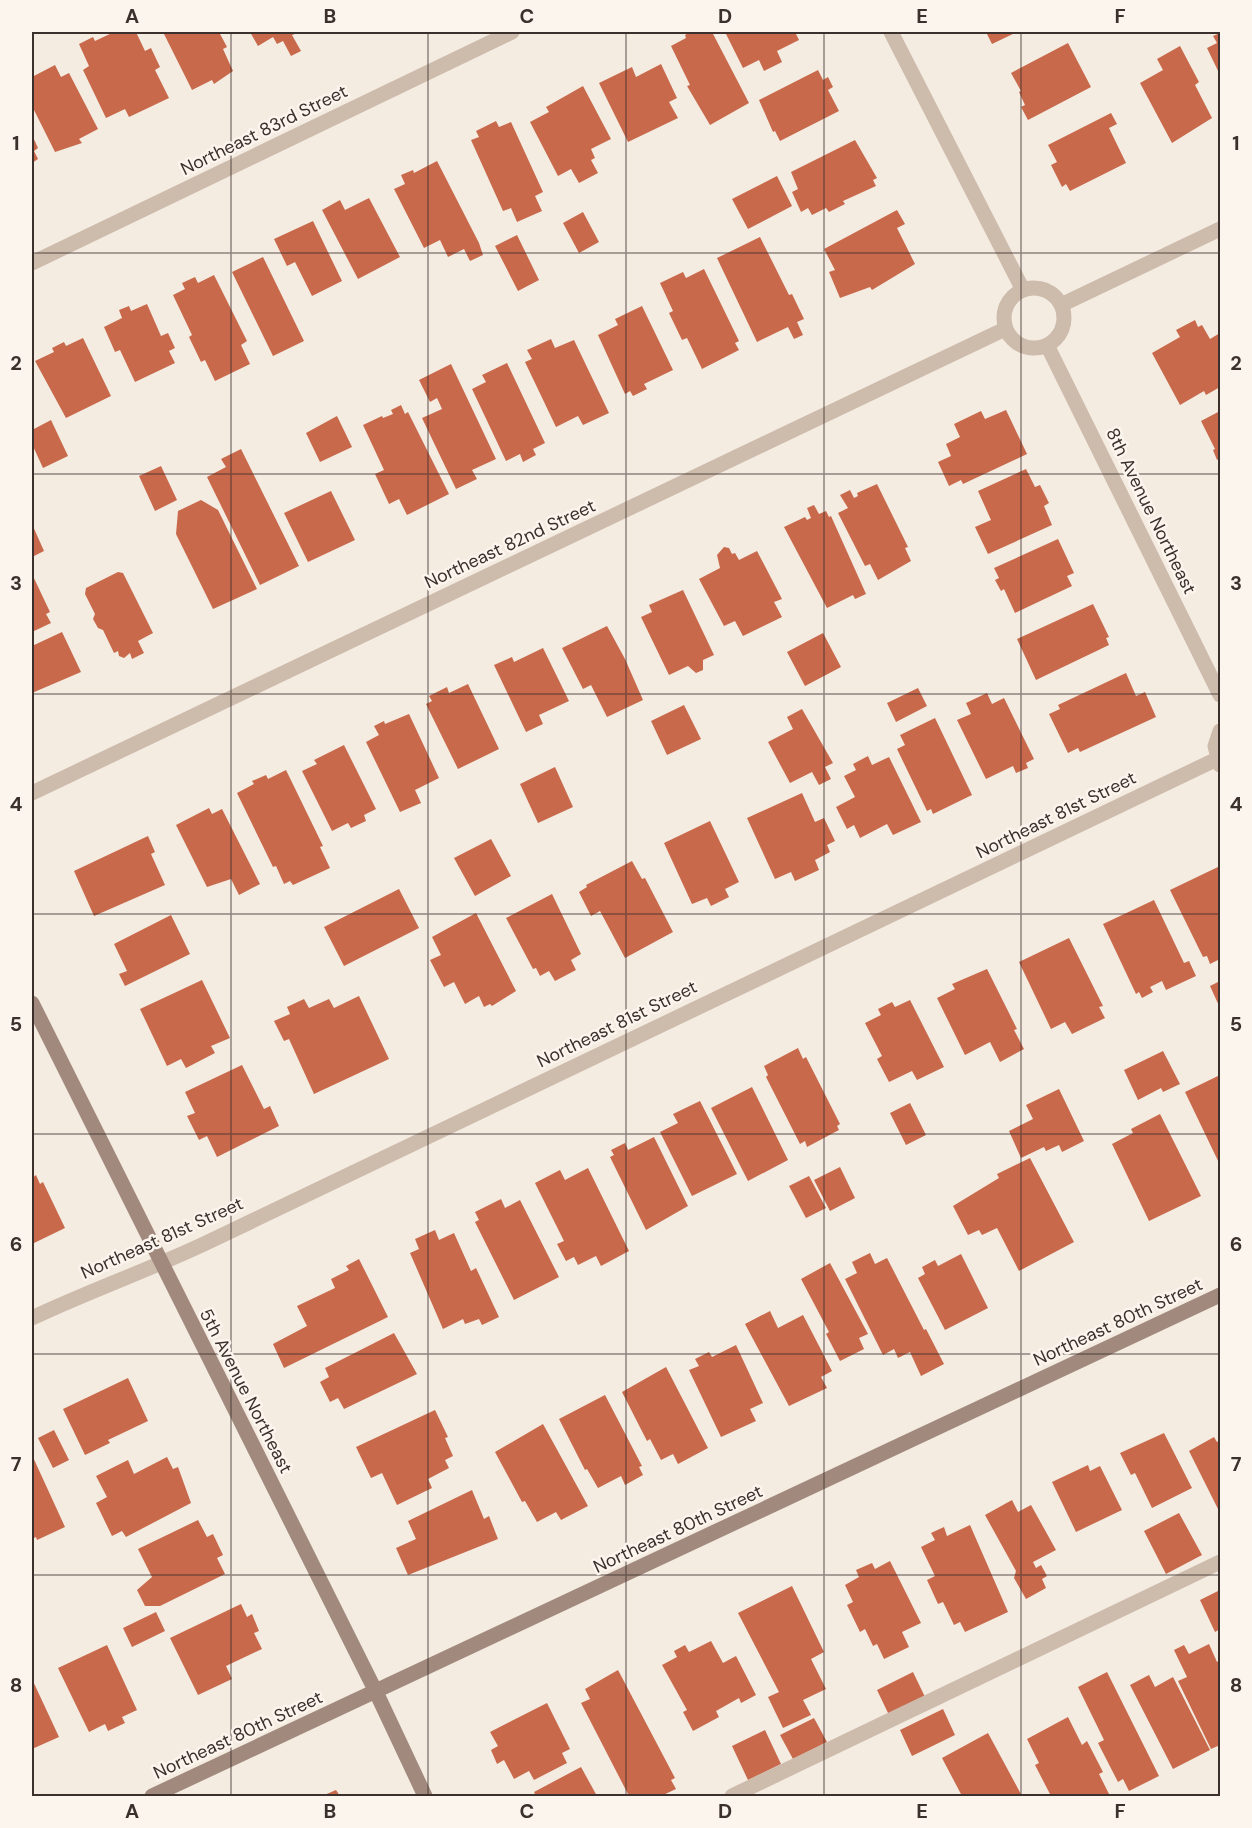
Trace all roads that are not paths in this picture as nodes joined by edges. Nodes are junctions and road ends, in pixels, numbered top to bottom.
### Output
1 (513, 32) edge
2 (891, 32) edge
3 (1221, 229) edge
4 (32, 263) edge
5 (1023, 291) junction
6 (1061, 304) junction
7 (1005, 329) junction
8 (1047, 345) junction
9 (1221, 695) edge
10 (1221, 731) edge
11 (1219, 762) edge
12 (32, 793) edge
13 (32, 1003) edge
14 (160, 1264) junction
15 (1221, 1295) edge
16 (32, 1318) edge
17 (1221, 1562) edge
18 (376, 1692) junction
19 (152, 1797) edge
20 (425, 1797) edge
21 (732, 1797) edge

1 - 4 street, Northeast 83rd Street
2 - 5 street
3 - 6 street
5 - 6 street
5 - 7 street
6 - 8 street
7 - 8 street
7 - 12 street, Northeast 82nd Street
8 - 9 street, 8th Avenue Northeast
10 - 11 street
11 - 14 street, Northeast 81st Street
13 - 14 street, 5th Avenue Northeast
14 - 16 street, Northeast 81st Street
14 - 18 street, 5th Avenue Northeast
15 - 18 street, Northeast 80th Street
17 - 21 street
18 - 19 street, Northeast 80th Street
18 - 20 street, 5th Avenue Northeast

